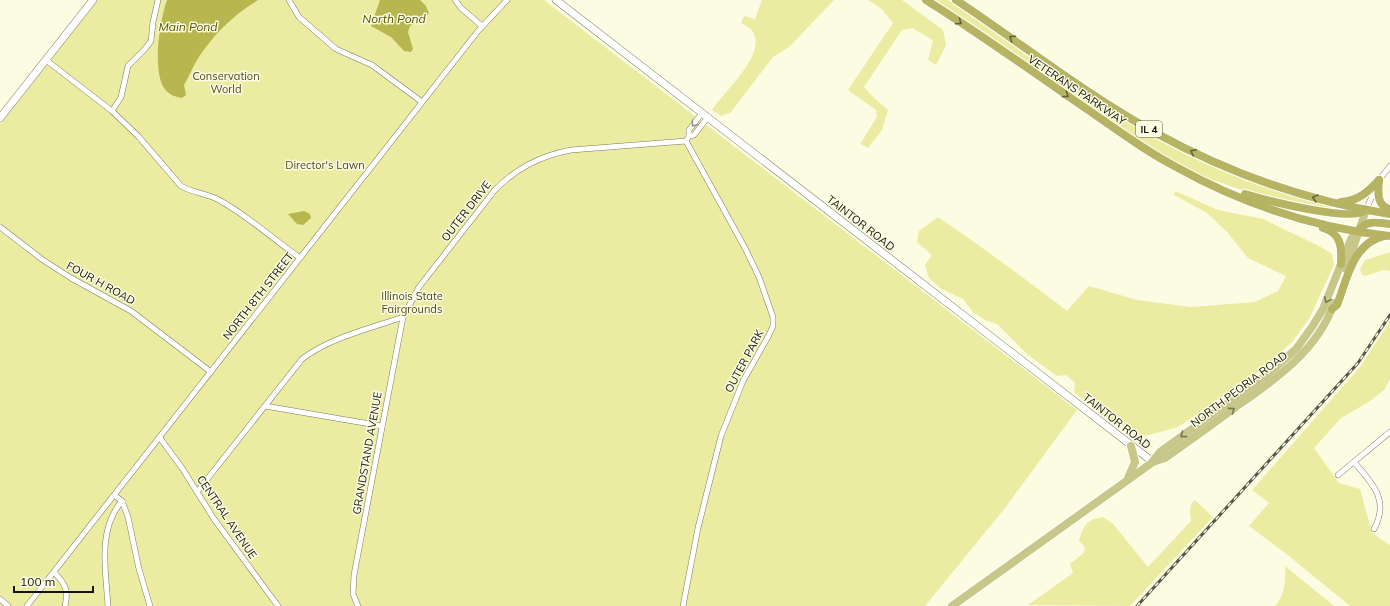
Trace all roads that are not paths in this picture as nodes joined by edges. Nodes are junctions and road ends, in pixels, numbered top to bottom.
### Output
1 (93, 0) edge
2 (158, 0) edge
3 (289, 0) edge
4 (455, 0) edge
5 (507, 0) edge
6 (556, 0) edge
7 (926, 0) edge
8 (956, 0) edge
9 (482, 26) junction
10 (46, 60) junction
11 (422, 102) junction
12 (112, 111) junction
13 (705, 115) junction
14 (0, 118) edge
15 (686, 141) junction
16 (1390, 166) edge
17 (1379, 180) junction
18 (1221, 189) junction
19 (1253, 203) junction
20 (1331, 203) junction
21 (1390, 209) edge
22 (1366, 210) junction
23 (1390, 214) edge
24 (1390, 224) edge
25 (0, 227) edge
26 (1358, 231) junction
27 (1388, 236) edge
28 (300, 258) junction
29 (1341, 264) junction
30 (1332, 309) junction
31 (403, 317) junction
32 (211, 372) junction
33 (265, 406) junction
34 (382, 426) junction
35 (1390, 432) edge
36 (160, 438) junction
37 (1131, 446) junction
38 (1153, 462) junction
39 (1354, 462) junction
40 (1338, 475) dead end
41 (1126, 481) junction
42 (197, 492) junction
43 (114, 495) junction
44 (122, 501) junction
45 (1374, 529) dead end
46 (54, 572) junction
47 (0, 599) edge
48 (8, 606) edge
49 (28, 606) edge
50 (65, 606) edge
51 (108, 606) edge
52 (150, 606) edge
53 (278, 606) edge
54 (358, 606) edge
55 (683, 606) edge
56 (952, 606) edge

1 - 10 main road
2 - 12 street
3 - 11 street
4 - 9 street
5 - 9 street, NORTH 8TH STREET
6 - 13 main road, TAINTOR ROAD
7 -> 18 highway, VETERANS PARKWAY / IL 4
20 -> 8 highway, VETERANS PARKWAY / IL 4
9 - 11 street, NORTH 8TH STREET
10 - 12 street
10 - 14 main road
11 - 28 street, NORTH 8TH STREET
12 - 28 street
13 - 15 street
13 - 37 main road, TAINTOR ROAD
15 - 31 street, OUTER DRIVE
15 - 55 street, OUTER PARK
16 - 17 street
17 - 20 highway
17 - 21 highway
17 - 22 street
18 - 19 highway, VETERANS PARKWAY / IL 4
18 - 22 highway
19 - 26 highway, VETERANS PARKWAY / IL 4
19 - 29 highway
20 - 22 highway, VETERANS PARKWAY / IL 4
22 - 23 highway
22 - 26 main road, NORTH PEORIA ROAD
24 - 26 highway
25 - 32 street, FOUR H ROAD
26 - 27 highway
26 - 29 main road, NORTH PEORIA ROAD
26 - 30 main road, NORTH PEORIA ROAD
27 - 30 highway
28 - 32 street, NORTH 8TH STREET
29 -> 38 main road, NORTH PEORIA ROAD
38 -> 30 main road, NORTH PEORIA ROAD
31 - 33 street
31 - 34 street, GRANDSTAND AVENUE
32 - 36 street, NORTH 8TH STREET
33 - 34 street
33 - 42 street
34 - 54 street, GRANDSTAND AVENUE
35 - 39 street
36 - 42 street, CENTRAL AVENUE
36 - 43 street, NORTH 8TH STREET
37 - 38 main road, TAINTOR ROAD
37 - 41 main road
38 - 41 main road, NORTH PEORIA ROAD
39 - 40 street
39 - 45 street
41 - 56 main road, NORTH PEORIA ROAD
42 - 53 street, CENTRAL AVENUE
43 - 44 street
43 - 46 street, NORTH 8TH STREET
44 - 51 street
44 - 52 street
46 - 49 street, NORTH 8TH STREET
46 - 50 street
47 - 48 street

